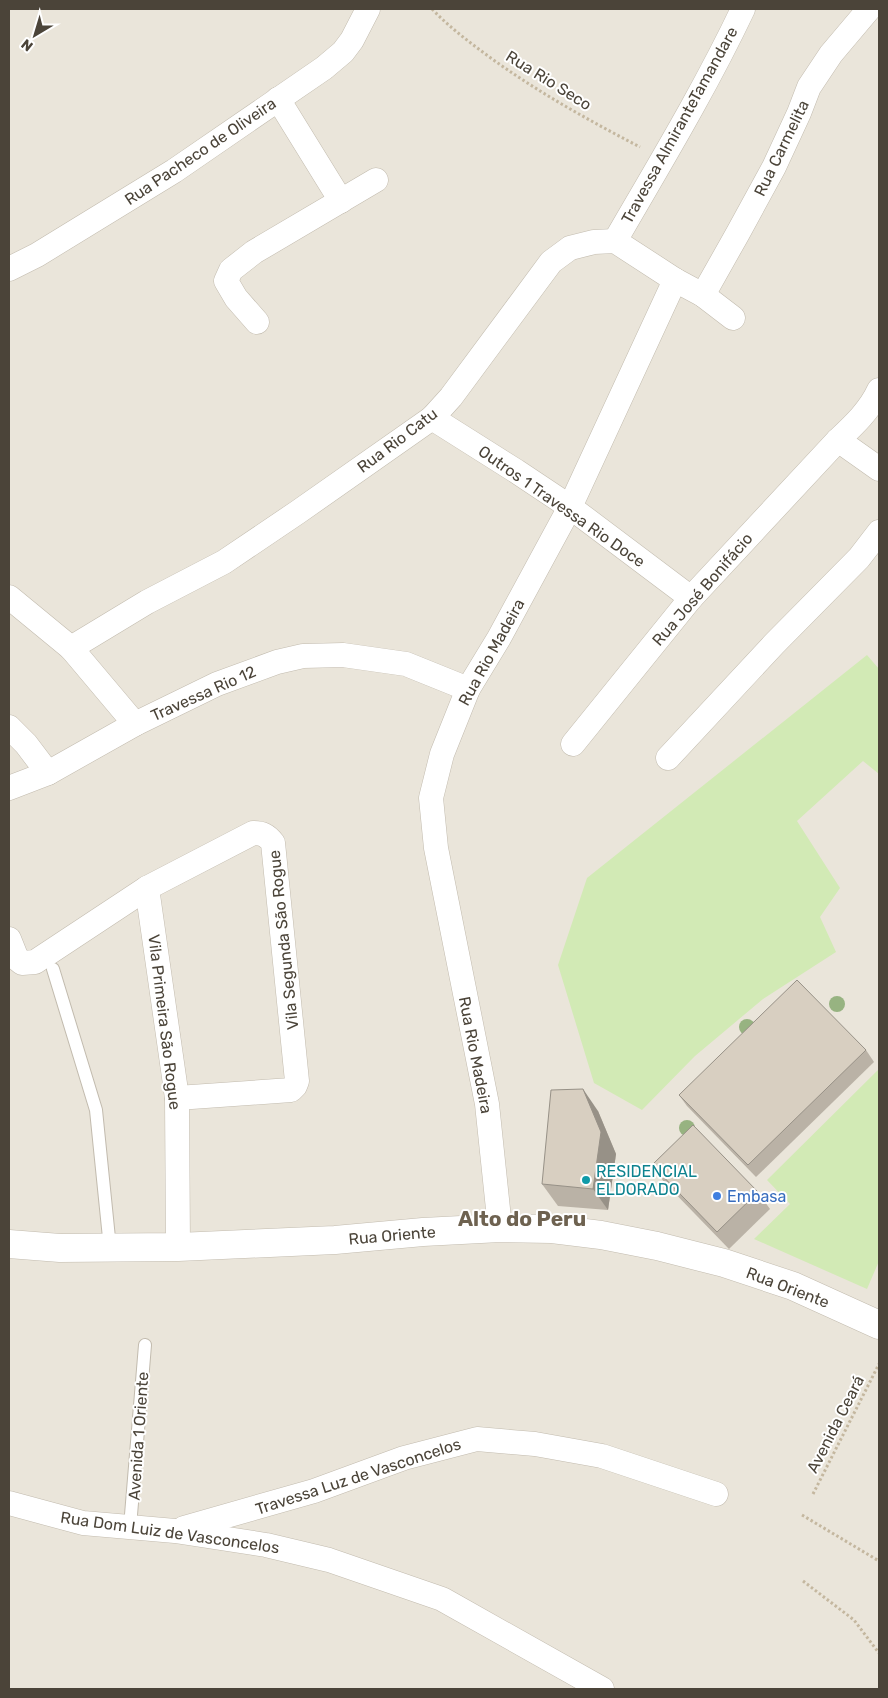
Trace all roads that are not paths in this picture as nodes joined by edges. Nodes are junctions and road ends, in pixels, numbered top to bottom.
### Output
1 (368, 9) edge
2 (742, 9) edge
3 (869, 9) edge
4 (278, 100) junction
5 (376, 180) dead end
6 (340, 201) junction
7 (615, 241) junction
8 (9, 269) edge
9 (675, 280) junction
10 (703, 295) junction
11 (733, 318) dead end
12 (257, 322) dead end
13 (879, 390) edge
14 (432, 418) junction
15 (838, 440) junction
16 (879, 469) edge
17 (570, 508) junction
18 (879, 532) edge
19 (9, 597) edge
20 (690, 598) junction
21 (71, 648) junction
22 (468, 689) junction
23 (135, 724) junction
24 (9, 727) edge
25 (573, 744) dead end
26 (668, 758) dead end
27 (48, 773) junction
28 (9, 788) edge
29 (146, 888) junction
30 (9, 940) edge
31 (53, 969) dead end
32 (177, 1098) junction
33 (500, 1228) junction
34 (9, 1244) edge
35 (178, 1247) junction
36 (110, 1248) junction
37 (879, 1325) edge
38 (145, 1345) dead end
39 (716, 1494) dead end
40 (9, 1503) edge
41 (130, 1527) junction
42 (175, 1531) junction
43 (600, 1689) edge

1 - 4 street, Rua Pacheco de Oliveira
2 - 7 street, Travessa AlmiranteTamandare
3 - 10 street, Rua Carmelita
4 - 6 street
4 - 8 street, Rua Pacheco de Oliveira
5 - 6 street
6 - 12 street
7 - 9 street
7 - 14 street, Rua Rio Catu
9 - 10 street
9 - 17 street, Rua Rio Madeira
10 - 11 street
13 - 15 street, Rua José Bonifácio
14 - 17 street, Outros 1 Travessa Rio Doce
14 - 21 street, Rua Rio Catu
15 - 16 street
15 - 20 street, Rua José Bonifácio
17 - 20 street, Outros 1 Travessa Rio Doce
17 - 22 street, Rua Rio Madeira
18 - 26 street
19 - 21 street
20 - 25 street, Rua José Bonifácio
21 - 23 street
22 - 23 street, Travessa Rio 12
22 - 33 street, Rua Rio Madeira
23 - 27 street, Travessa Rio 12
24 - 27 street
27 - 28 street, Travessa Rio 12
29 - 30 street, Vila Segunda São Rogue
29 - 32 street, Vila Primeira São Rogue
29 - 32 street, Vila Segunda São Rogue
31 - 36 lane
32 - 35 street, Vila Primeira São Rogue
33 - 35 street, Rua Oriente
33 - 37 street, Rua Oriente
34 - 36 street, Rua Oriente
35 - 36 street, Rua Oriente
38 - 41 lane, Avenida 1 Oriente
39 - 42 street, Travessa Luz de Vasconcelos
40 - 41 street, Rua Dom Luiz de Vasconcelos
41 - 42 street, Rua Dom Luiz de Vasconcelos
42 - 43 street, Rua Dom Luiz de Vasconcelos

